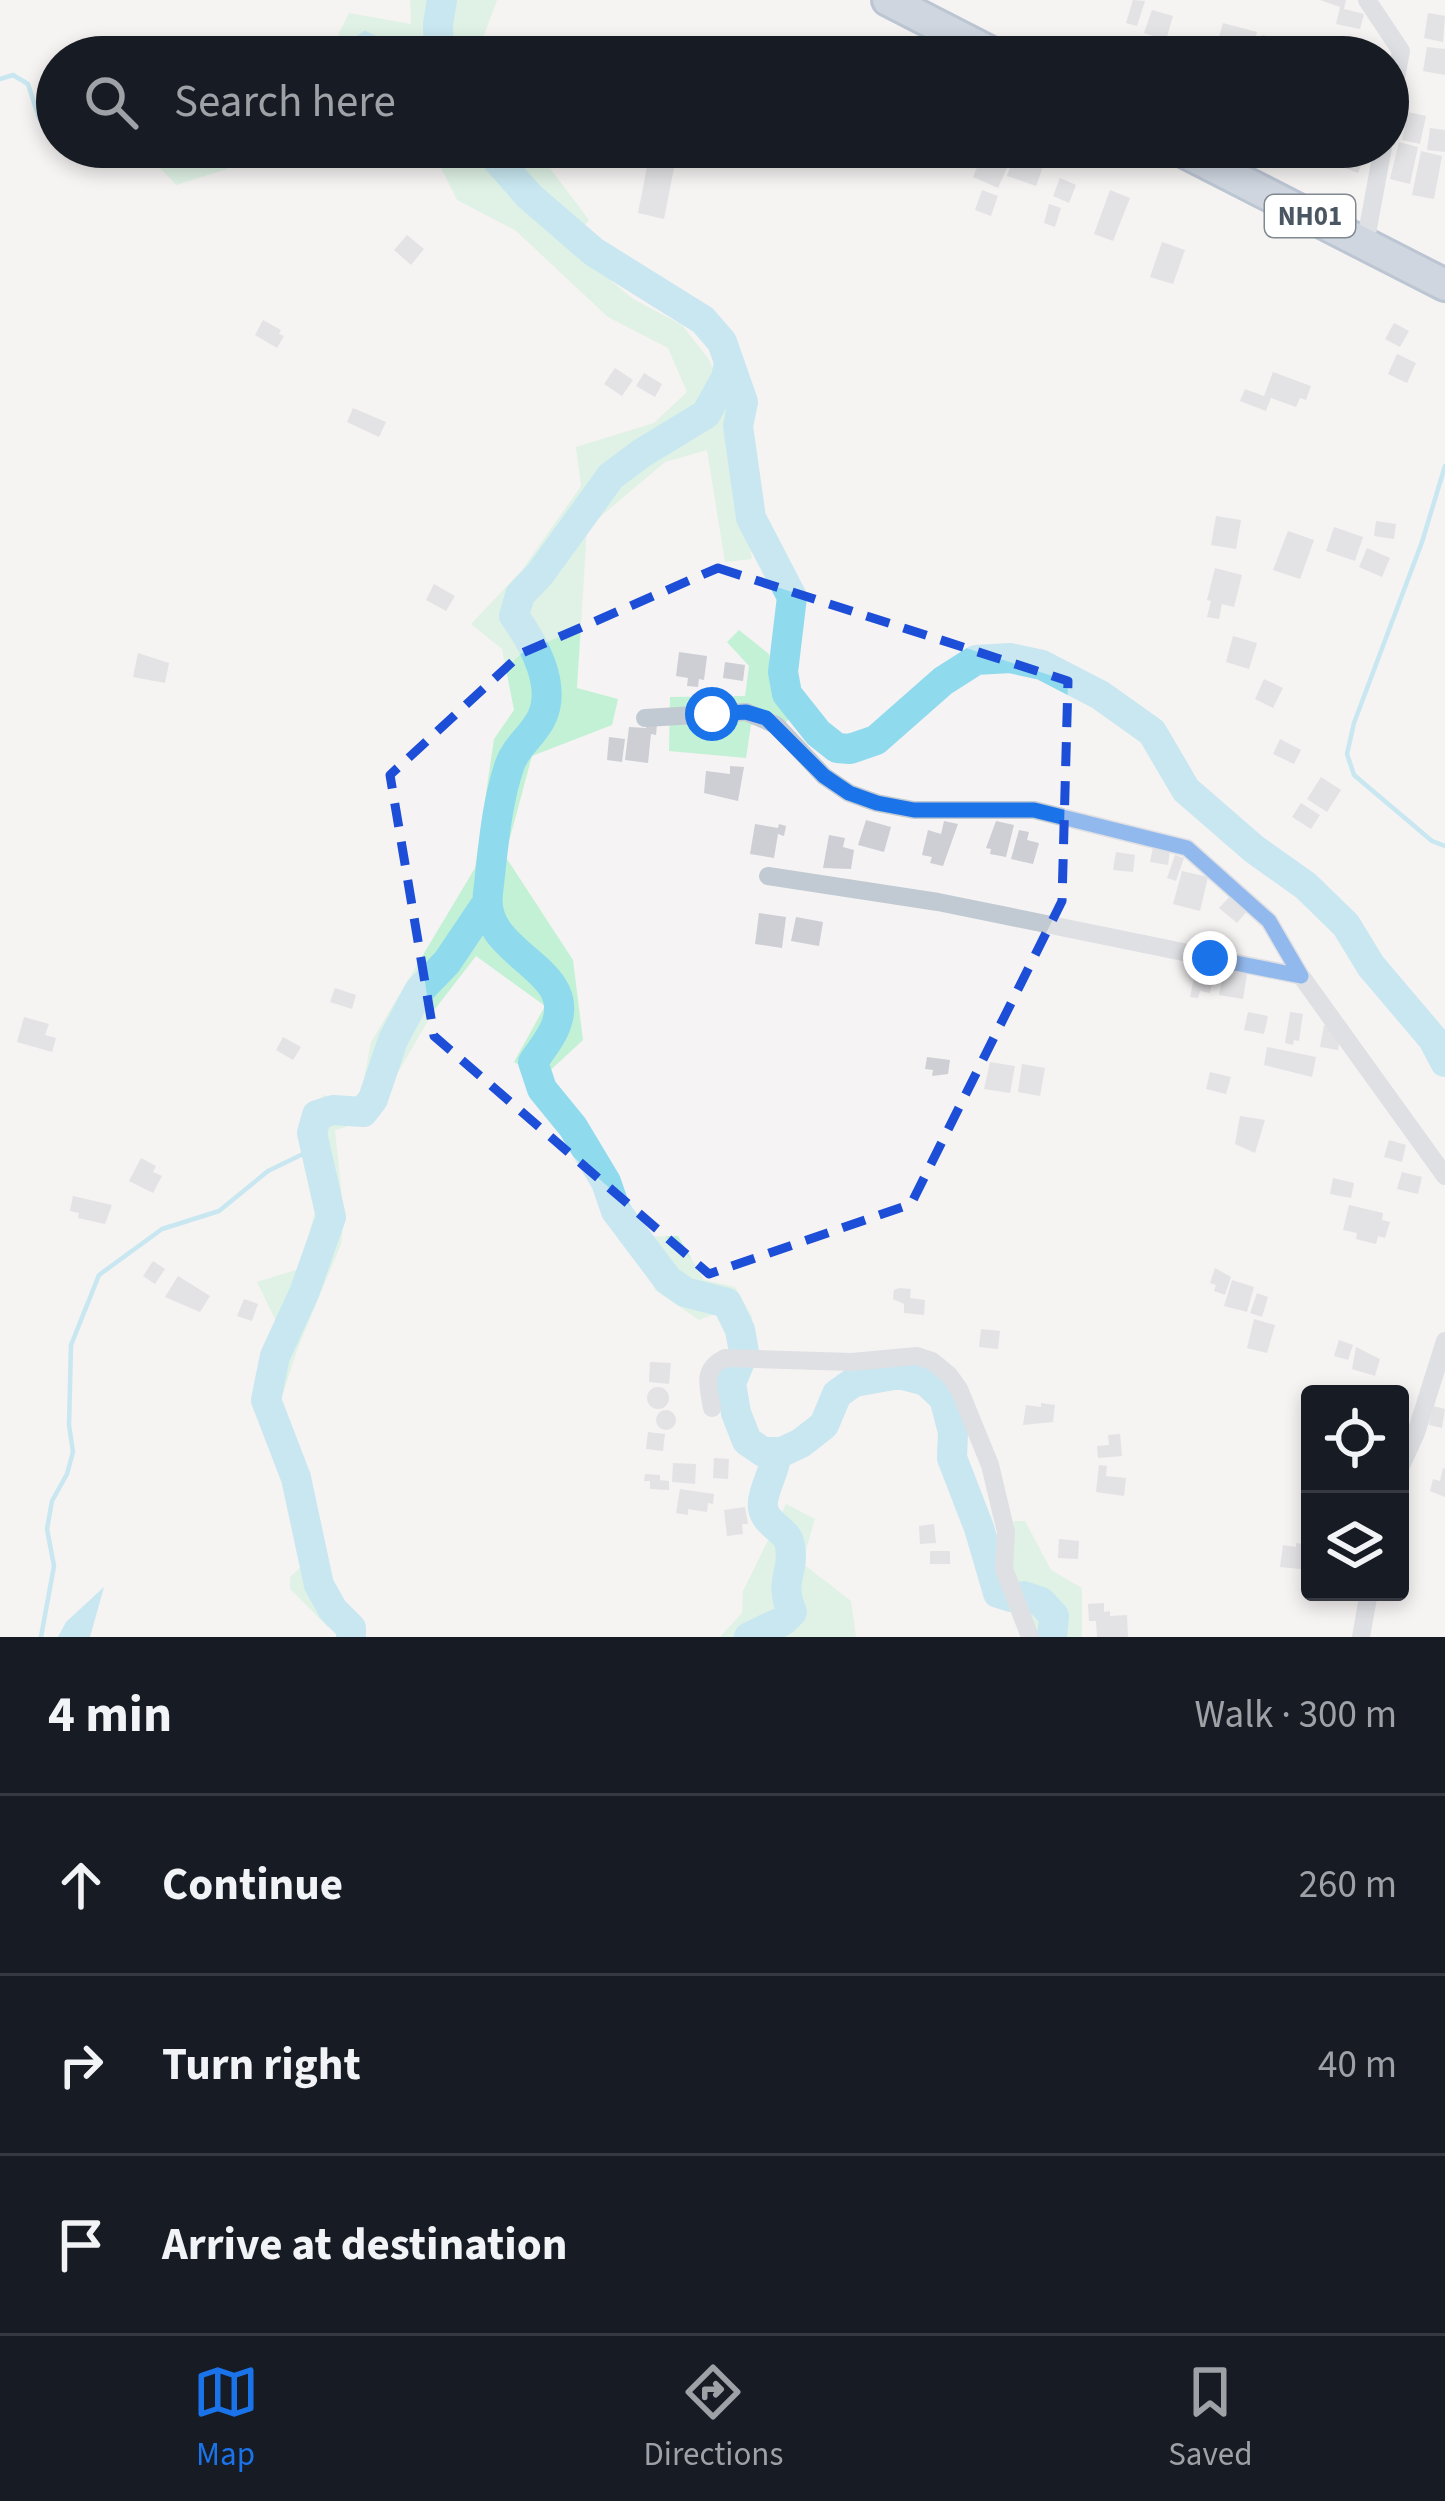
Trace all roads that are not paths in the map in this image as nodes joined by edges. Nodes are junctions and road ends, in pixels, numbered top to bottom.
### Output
1 (888, 0) edge
2 (1367, 0) edge
3 (958, 36) edge
4 (1391, 36) edge
5 (1216, 168) edge
6 (1379, 168) edge
7 (1365, 244) junction
8 (1445, 285) edge
9 (645, 718) dead end
10 (768, 876) dead end
11 (1301, 976) junction
12 (1445, 1176) edge
13 (1445, 1341) edge
14 (712, 1408) dead end
15 (1409, 1448) edge
16 (1367, 1601) edge
17 (1030, 1637) edge
18 (1361, 1637) edge

1 - 3 highway
2 - 4 street
5 - 7 highway, NH01
6 - 7 street
7 - 8 highway, NH01
9 - 11 street
10 - 11 street
11 - 12 street
13 - 15 street
14 - 17 street
16 - 18 street

